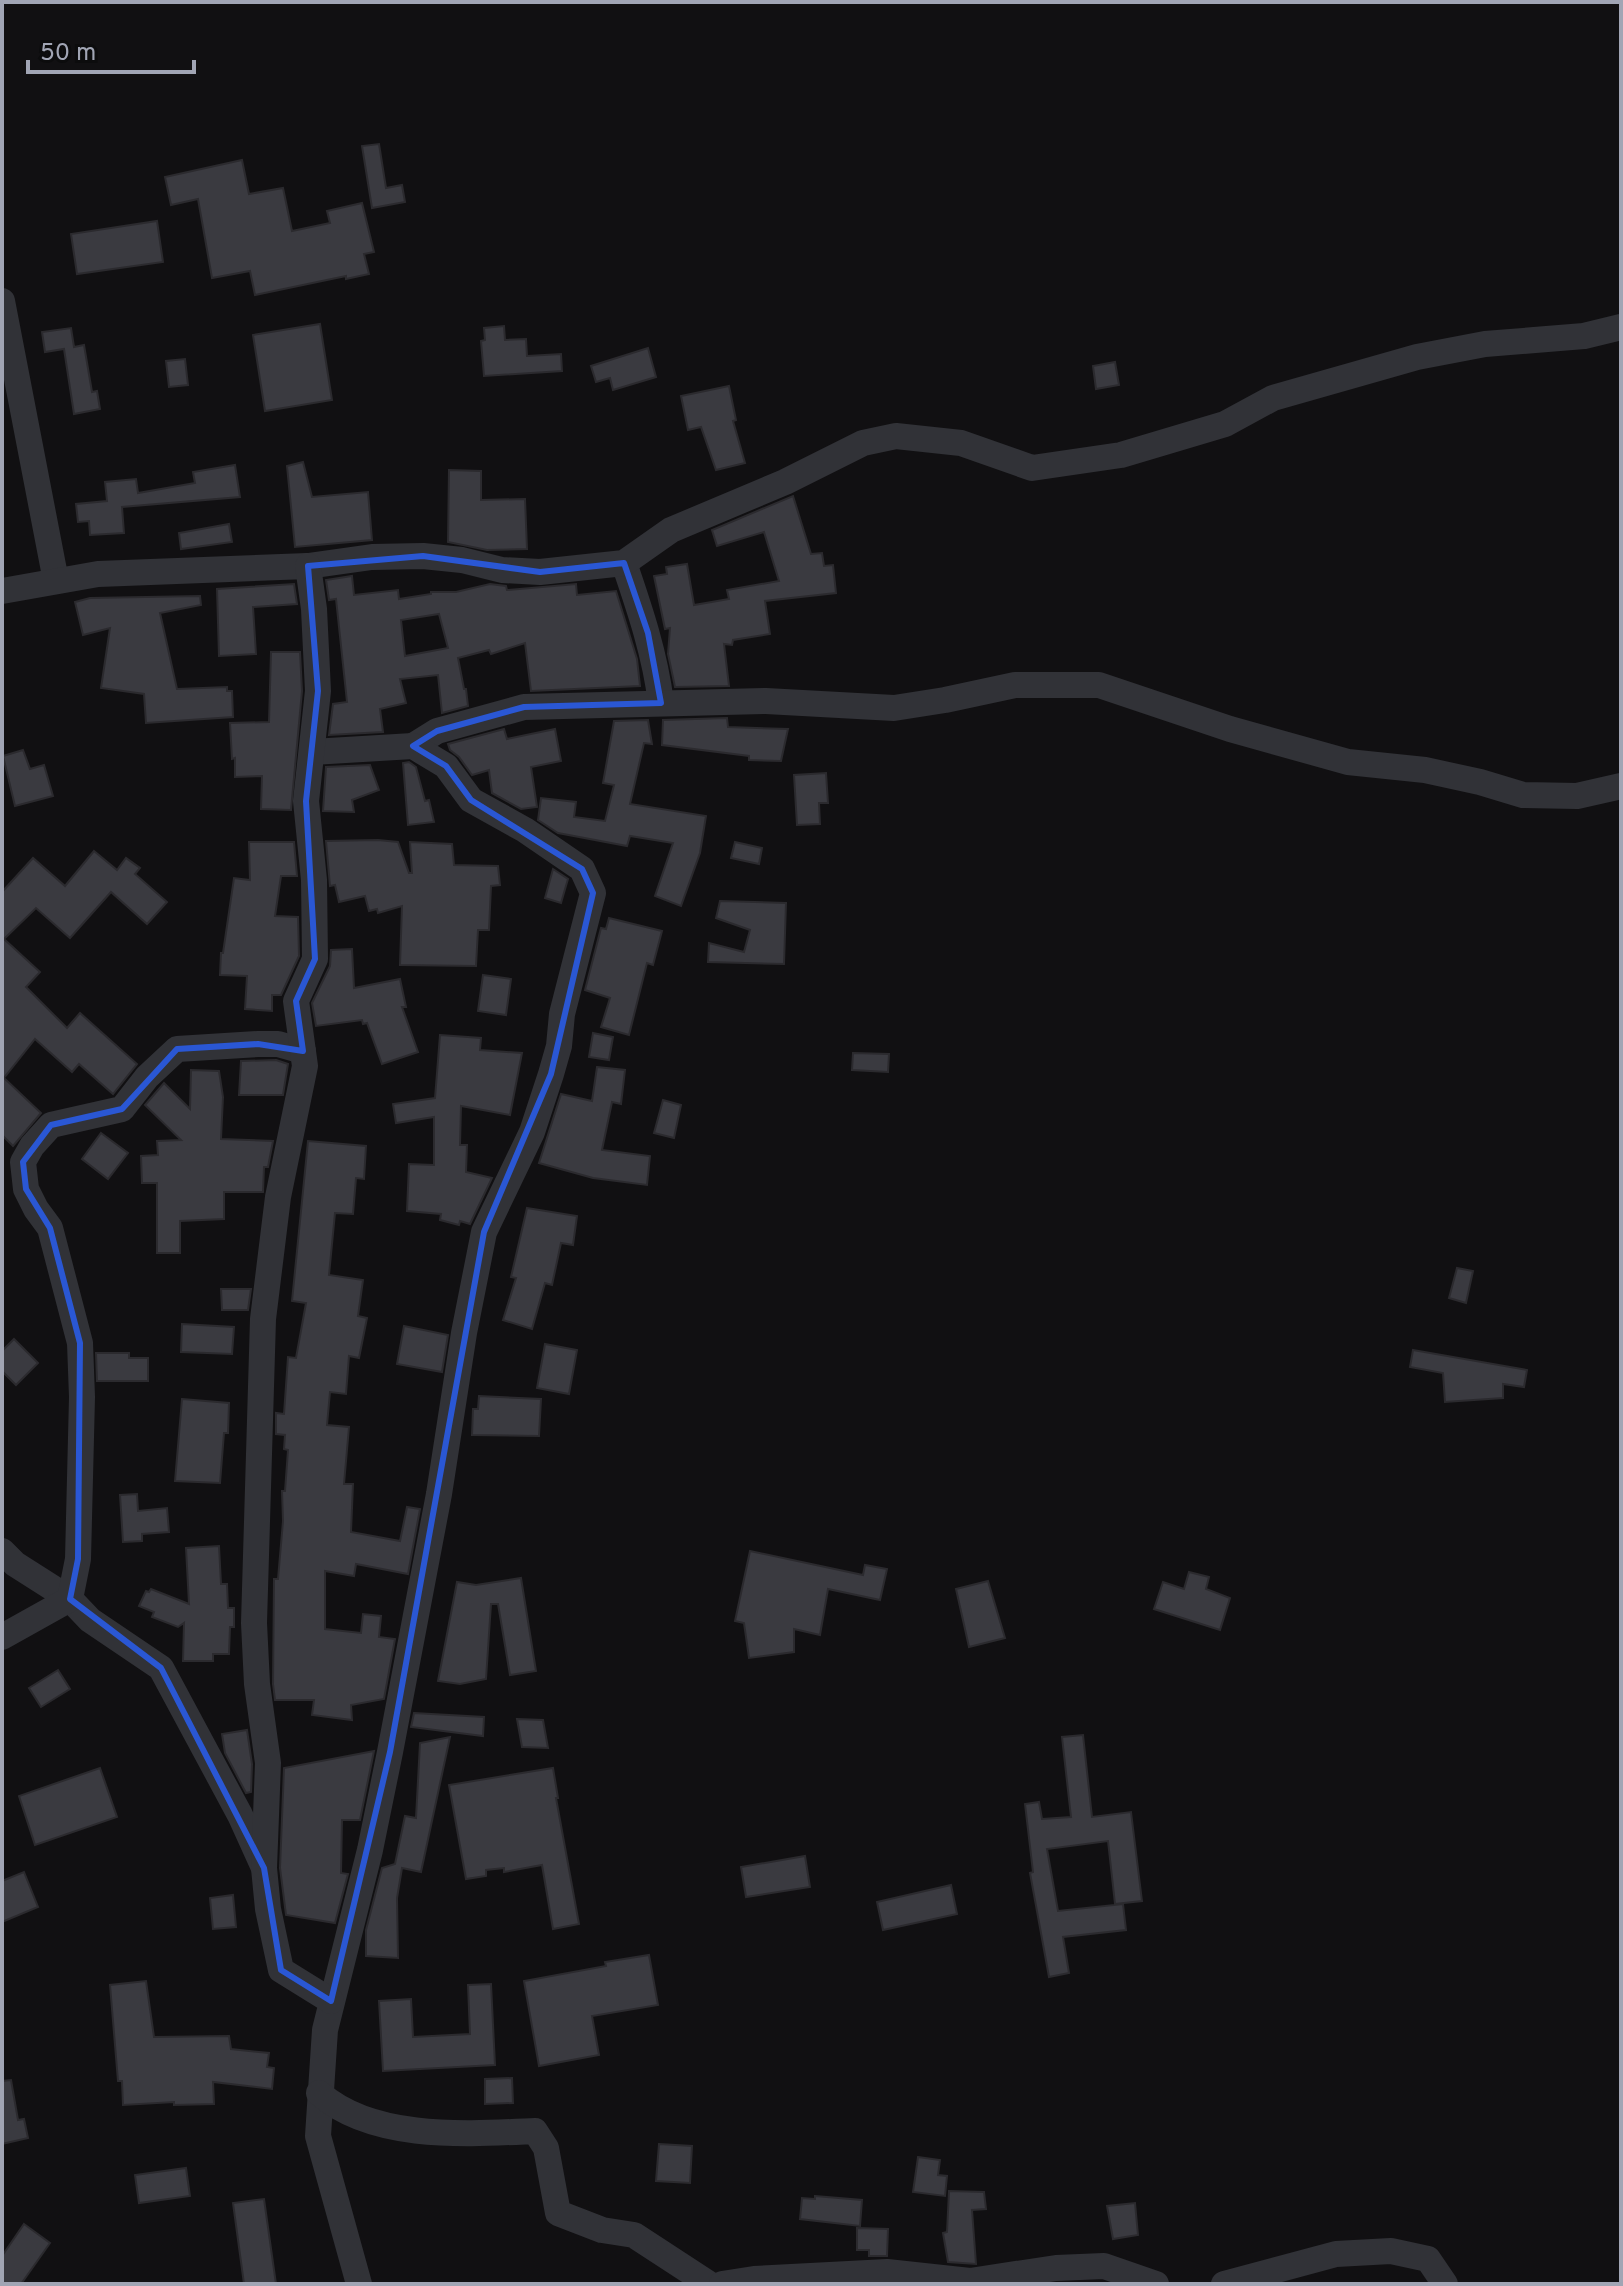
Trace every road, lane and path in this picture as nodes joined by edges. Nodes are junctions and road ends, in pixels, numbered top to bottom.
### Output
1 (2, 301) edge
2 (1621, 327) edge
3 (624, 563) junction
4 (308, 566) junction
5 (56, 581) junction
6 (2, 591) edge
7 (661, 703) junction
8 (413, 746) junction
9 (312, 752) junction
10 (1621, 786) edge
11 (303, 1051) junction
12 (2, 1551) edge
13 (70, 1599) junction
14 (2, 1637) edge
15 (264, 1868) junction
16 (331, 2001) junction
17 (319, 2093) junction
18 (359, 2284) edge
19 (709, 2284) edge
20 (722, 2284) edge
21 (1156, 2284) edge
22 (1224, 2284) edge
23 (1445, 2284) edge

1 - 5 street
2 - 3 street
3 - 4 street
3 - 7 street
4 - 5 street
4 - 9 street
5 - 6 street
7 - 8 street
7 - 10 street
8 - 9 street
8 - 16 street
9 - 11 street
11 - 13 street
11 - 15 street
12 - 13 street
13 - 14 street
13 - 15 street
15 - 16 street
16 - 17 street
17 - 18 street
17 - 19 street
20 - 21 street
22 - 23 street

